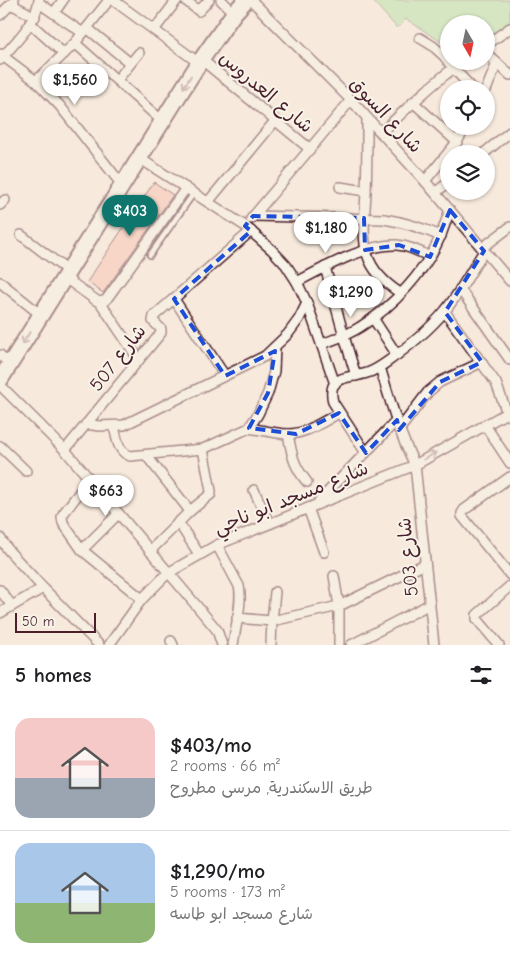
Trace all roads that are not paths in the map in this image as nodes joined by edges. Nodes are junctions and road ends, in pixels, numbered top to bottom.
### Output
1 (63, 0) edge
2 (109, 0) edge
3 (113, 0) edge
4 (177, 0) edge
5 (185, 0) edge
6 (209, 0) edge
7 (221, 0) edge
8 (246, 0) edge
9 (251, 0) edge
10 (39, 1) edge
11 (13, 2) edge
12 (54, 13) junction
13 (234, 13) junction
14 (0, 15) edge
15 (33, 20) junction
16 (510, 28) edge
17 (154, 30) junction
18 (85, 31) junction
19 (420, 38) dead end
20 (495, 39) edge
21 (75, 43) junction
22 (440, 52) edge
23 (139, 53) dead end
24 (64, 54) junction
25 (1, 57) edge
26 (200, 61) junction
27 (130, 63) junction
28 (497, 63) joint
29 (451, 70) edge
30 (455, 70) edge
31 (510, 75) edge
32 (117, 80) junction
33 (464, 80) edge
34 (490, 80) edge
35 (36, 81) junction
36 (351, 100) junction
37 (413, 102) junction
38 (367, 118) junction
39 (275, 120) junction
40 (162, 121) junction
41 (510, 132) edge
42 (380, 133) junction
43 (461, 135) edge
44 (457, 142) junction
45 (495, 145) edge
46 (310, 149) junction
47 (139, 158) junction
48 (425, 181) junction
49 (122, 185) junction
50 (340, 186) dead end
51 (440, 189) edge
52 (190, 190) junction
53 (366, 191) junction
54 (436, 192) junction
55 (208, 202) junction
56 (450, 210) junction
57 (253, 216) junction
58 (364, 218) junction
59 (510, 227) edge
60 (248, 228) junction
61 (21, 235) dead end
62 (441, 236) junction
63 (366, 250) junction
64 (483, 250) junction
65 (150, 255) dead end
66 (430, 257) junction
67 (325, 267) junction
68 (66, 274) junction
69 (510, 281) edge
70 (0, 282) edge
71 (297, 282) junction
72 (460, 288) junction
73 (400, 294) junction
74 (174, 299) junction
75 (100, 302) junction
76 (307, 303) junction
77 (444, 312) junction
78 (41, 315) junction
79 (373, 318) junction
80 (344, 336) junction
81 (322, 344) junction
82 (275, 347) junction
83 (397, 355) junction
84 (5, 360) edge
85 (139, 360) junction
86 (510, 360) edge
87 (482, 362) junction
88 (380, 367) junction
89 (225, 376) junction
90 (356, 376) junction
91 (0, 380) edge
92 (334, 384) junction
93 (0, 385) edge
94 (339, 413) junction
95 (509, 414) edge
96 (397, 420) junction
97 (86, 424) junction
98 (486, 425) junction
99 (114, 426) junction
100 (249, 428) junction
101 (399, 430) junction
102 (288, 434) junction
103 (0, 446) edge
104 (203, 449) junction
105 (65, 450) junction
106 (366, 453) junction
107 (146, 455) junction
108 (510, 463) edge
109 (414, 465) junction
110 (26, 471) dead end
111 (510, 477) edge
112 (90, 480) junction
113 (308, 482) dead end
114 (254, 490) dead end
115 (311, 506) junction
116 (190, 511) junction
117 (118, 514) junction
118 (178, 522) junction
119 (269, 524) junction
120 (0, 538) edge
121 (217, 545) junction
122 (82, 550) junction
123 (150, 551) junction
124 (324, 552) dead end
125 (199, 554) junction
126 (426, 564) junction
127 (168, 573) junction
128 (510, 575) edge
129 (334, 576) dead end
130 (510, 586) edge
131 (42, 588) junction
132 (0, 590) edge
133 (275, 592) dead end
134 (142, 599) junction
135 (430, 604) junction
136 (12, 606) junction
137 (338, 606) junction
138 (0, 613) edge
139 (237, 618) junction
140 (272, 621) junction
141 (99, 645) edge
142 (109, 645) edge
143 (222, 645) edge
144 (232, 645) edge
145 (271, 645) edge
146 (339, 645) edge
147 (351, 645) edge
148 (434, 645) edge
149 (499, 645) edge

1 - 12 street
2 - 18 street
3 - 17 street, شارع العدروس
4 - 17 street
5 - 6 street
7 - 13 street
8 - 13 main road
9 - 36 street, شارع السوق
10 - 12 street
10 - 15 street
11 - 14 street
11 - 15 street
12 - 18 street
13 - 26 main road
15 - 24 street
15 - 25 street
16 - 20 street
17 - 26 street, شارع العدروس
18 - 21 street
18 - 27 street
19 - 22 street
21 - 24 street
21 - 32 street
23 - 27 street
24 - 35 street
25 - 35 street
26 - 39 street, شارع العدروس
26 -> 40 main road
27 - 32 street
28 - 31 street
28 - 34 street
29 - 37 street
30 - 33 street
32 - 40 street
35 - 49 street
36 - 38 street, شارع السوق
36 - 46 street, شارع 507
37 - 42 street
37 - 44 street
38 - 42 street, شارع السوق
38 - 53 street
39 - 46 street, شارع العدروس
39 - 55 street
40 - 47 main road
41 - 45 street
42 - 48 street, شارع السوق
43 - 44 street
44 - 48 street
46 - 57 street, شارع 507
47 - 49 main road
47 - 52 street
48 - 54 street, شارع السوق
49 - 68 main road
50 - 53 street
51 - 54 street
52 - 55 street
52 - 65 lane
52 - 75 street
53 - 58 street
54 - 56 street, شارع السوق
55 - 60 street
56 - 62 street
56 - 64 street, شارع السوق
57 - 58 street
57 - 60 street, شارع 507
58 - 62 street
58 - 63 street
59 - 64 street
60 - 71 street
60 - 74 street, شارع 507
61 - 68 street
62 - 66 street
63 - 66 street
63 - 67 street
63 - 73 street
64 - 69 street, شارع السوق
64 - 72 street
66 - 73 street
67 - 71 street
67 - 80 street
68 - 75 street
68 - 78 main road
70 - 78 street
71 - 76 street
72 - 77 street
72 - 86 street
73 - 79 street
74 - 85 street, شارع 507
74 - 89 street
75 - 85 street
76 - 81 street
76 - 82 street
77 - 83 street
77 - 87 street
78 -> 84 main road
79 - 80 street
79 - 83 street
80 - 81 street
80 - 90 street
81 - 92 street
82 - 89 street
82 - 100 street
83 - 88 street
84 - 91 main road
85 - 97 street, شارع 507
87 - 95 street
87 - 101 street
88 - 90 street
88 - 96 street, شارع 503
89 - 99 street
90 - 92 street
92 - 94 street
93 - 105 street
94 - 102 street
94 - 106 street
95 - 98 street, شارع مسجد ابو ناجي
96 - 101 street, شارع 503
96 - 106 street
97 - 99 street
97 - 105 street, شارع 507
98 - 108 street
109 -> 98 street, شارع مسجد ابو ناجي
99 - 107 street
100 - 102 street
100 - 104 street
101 - 109 street, شارع 503
102 - 113 street
103 - 110 street
104 - 107 street
104 - 116 street
105 - 112 street
106 - 115 street
107 - 116 street
109 - 115 street, شارع مسجد ابو ناجي
109 - 126 street, شارع 503
111 - 128 street
112 - 117 street
112 - 122 street
114 - 119 street
115 - 119 street, شارع مسجد ابو ناجي
115 - 124 street
116 - 118 street
117 - 122 street
117 - 123 street
118 - 123 street
118 - 125 street
119 - 121 street, شارع مسجد ابو ناجي
120 - 131 street
121 - 125 street, شارع مسجد ابو ناجي
121 - 139 street
122 - 134 street
123 - 127 street
125 - 127 street, شارع مسجد ابو ناجي
126 - 135 street, شارع 503
126 - 137 street
127 - 134 street, شارع مسجد ابو ناجي
127 - 143 street
129 - 137 street
130 - 149 street
131 - 136 street
131 - 141 street
132 - 136 street
133 - 140 street
134 - 142 street, شارع مسجد ابو ناجي
135 - 147 street
135 - 148 street, شارع 503
136 - 138 street
137 - 140 street
137 - 146 street
139 - 140 street
139 - 144 street
140 - 145 street

